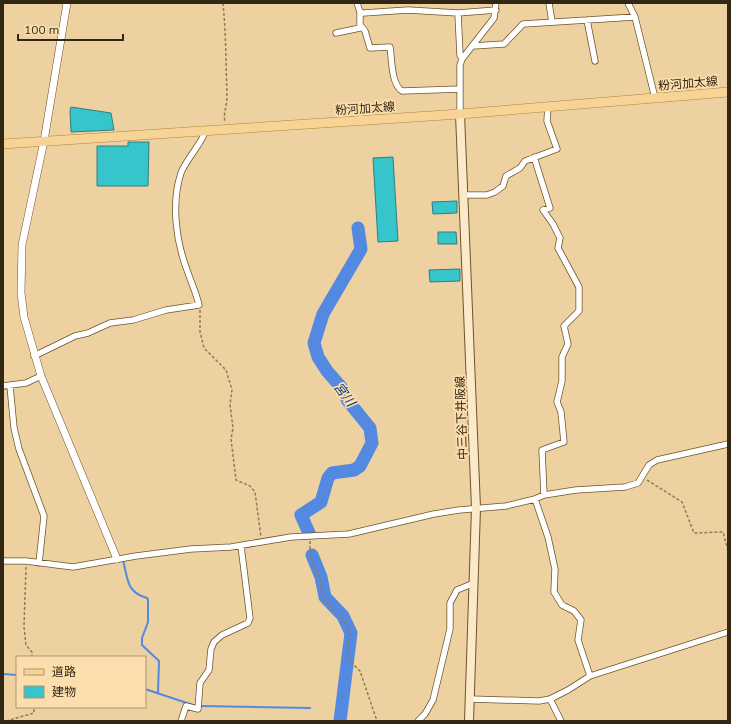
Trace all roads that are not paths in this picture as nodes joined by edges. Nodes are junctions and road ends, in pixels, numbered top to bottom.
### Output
1 (66, 3) edge
2 (357, 3) edge
3 (496, 3) edge
4 (549, 3) edge
5 (628, 3) edge
6 (496, 10) junction
7 (360, 12) junction
8 (458, 13) junction
9 (635, 17) junction
10 (587, 20) junction
11 (552, 22) junction
12 (362, 27) junction
13 (336, 33) dead end
14 (473, 46) junction
15 (462, 59) junction
16 (595, 61) dead end
17 (460, 89) junction
18 (728, 92) edge
19 (655, 98) junction
20 (548, 107) junction
21 (460, 114) junction
22 (205, 131) junction
23 (44, 142) junction
24 (3, 144) edge
25 (534, 157) junction
26 (463, 195) junction
27 (34, 356) junction
28 (40, 376) junction
29 (3, 386) edge
30 (10, 386) junction
31 (728, 444) edge
32 (544, 495) junction
33 (535, 499) junction
34 (476, 508) junction
35 (241, 546) junction
36 (117, 559) junction
37 (3, 561) edge
38 (40, 562) junction
39 (474, 583) junction
40 (728, 632) edge
41 (590, 676) junction
42 (470, 699) junction
43 (550, 699) junction
44 (181, 721) edge
45 (418, 721) edge
46 (469, 721) edge
47 (561, 721) edge

1 - 23 street
2 - 7 street
3 - 6 street
4 - 11 street
5 - 9 street
6 - 8 street
6 - 14 street
7 - 8 street
7 - 12 street
8 - 15 street
9 - 10 street
9 - 19 street
10 - 11 street
10 - 16 street
11 - 14 street
12 - 13 street
12 - 17 street
14 - 15 street
15 - 17 street
17 - 21 street
18 - 19 main road, 粉河加太線
19 - 20 main road, 粉河加太線
20 - 21 main road, 粉河加太線
20 - 25 street
21 - 22 main road, 粉河加太線
21 - 26 main road, 中三谷下井阪線
22 - 23 main road, 粉河加太線
22 - 27 street
23 - 24 main road, 粉河加太線
23 - 27 street
25 - 26 street
25 - 32 street
26 - 34 main road, 中三谷下井阪線
27 - 28 street
28 - 30 street
28 - 36 street
29 - 30 street
30 - 38 street
31 - 32 street
32 - 33 street
33 - 34 street
33 - 41 street
34 - 35 street
34 - 39 main road, 中三谷下井阪線
35 - 36 street
35 - 44 street
36 - 38 street
37 - 38 street
39 - 42 main road, 中三谷下井阪線
39 - 45 street
40 - 41 street
41 - 43 street
42 - 43 street
42 - 46 main road, 中三谷下井阪線
43 - 47 street

